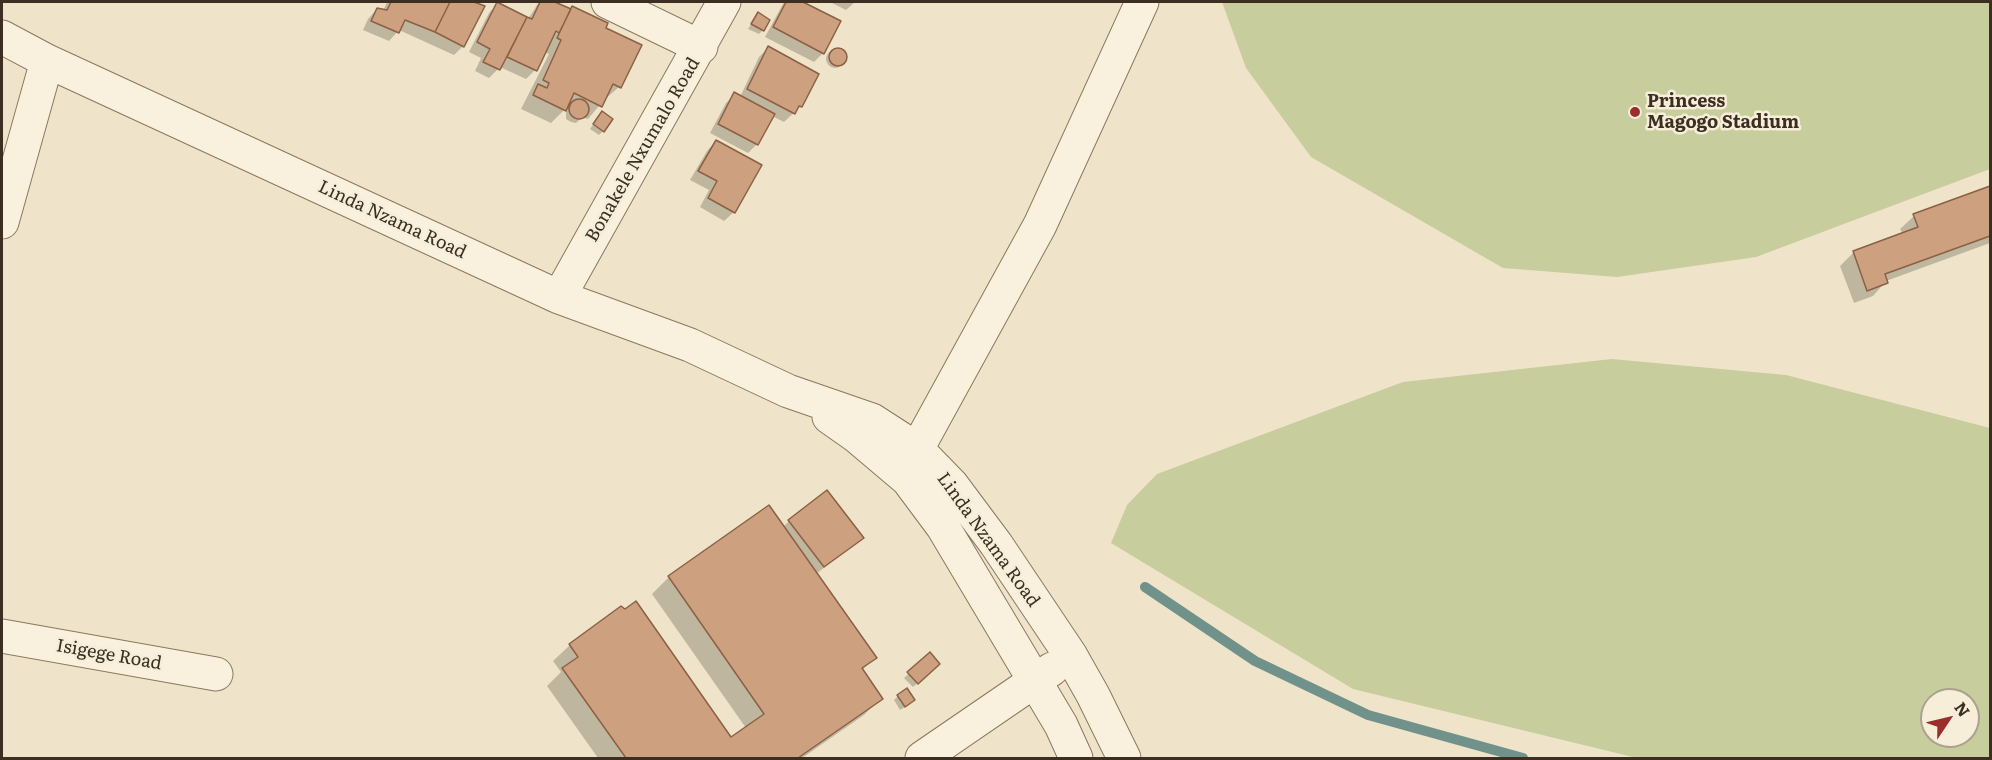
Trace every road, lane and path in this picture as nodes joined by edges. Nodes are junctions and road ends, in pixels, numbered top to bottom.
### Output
1 (608, 2) edge
2 (724, 2) edge
3 (1142, 2) edge
4 (2, 37) edge
5 (701, 47) junction
6 (47, 61) junction
7 (2, 222) edge
8 (559, 297) junction
9 (788, 391) junction
10 (917, 449) junction
11 (2, 636) edge
12 (1071, 656) junction
13 (216, 674) dead end
14 (1035, 681) junction
15 (922, 759) edge
16 (1076, 759) edge
17 (1124, 759) edge

1 - 5 street
2 - 5 street, Bonakele Nxumalo Road
3 - 10 street
4 - 6 street, Linda Nzama Road
5 - 8 street, Bonakele Nxumalo Road
6 - 7 street
6 - 8 street, Linda Nzama Road
8 - 9 street, Linda Nzama Road
9 - 10 street, Linda Nzama Road
9 - 14 street, Linda Nzama Road
10 - 12 street, Linda Nzama Road
11 - 13 street, Isigege Road
12 - 14 street
12 - 17 street, Linda Nzama Road
14 - 15 street
14 - 16 street, Linda Nzama Road

